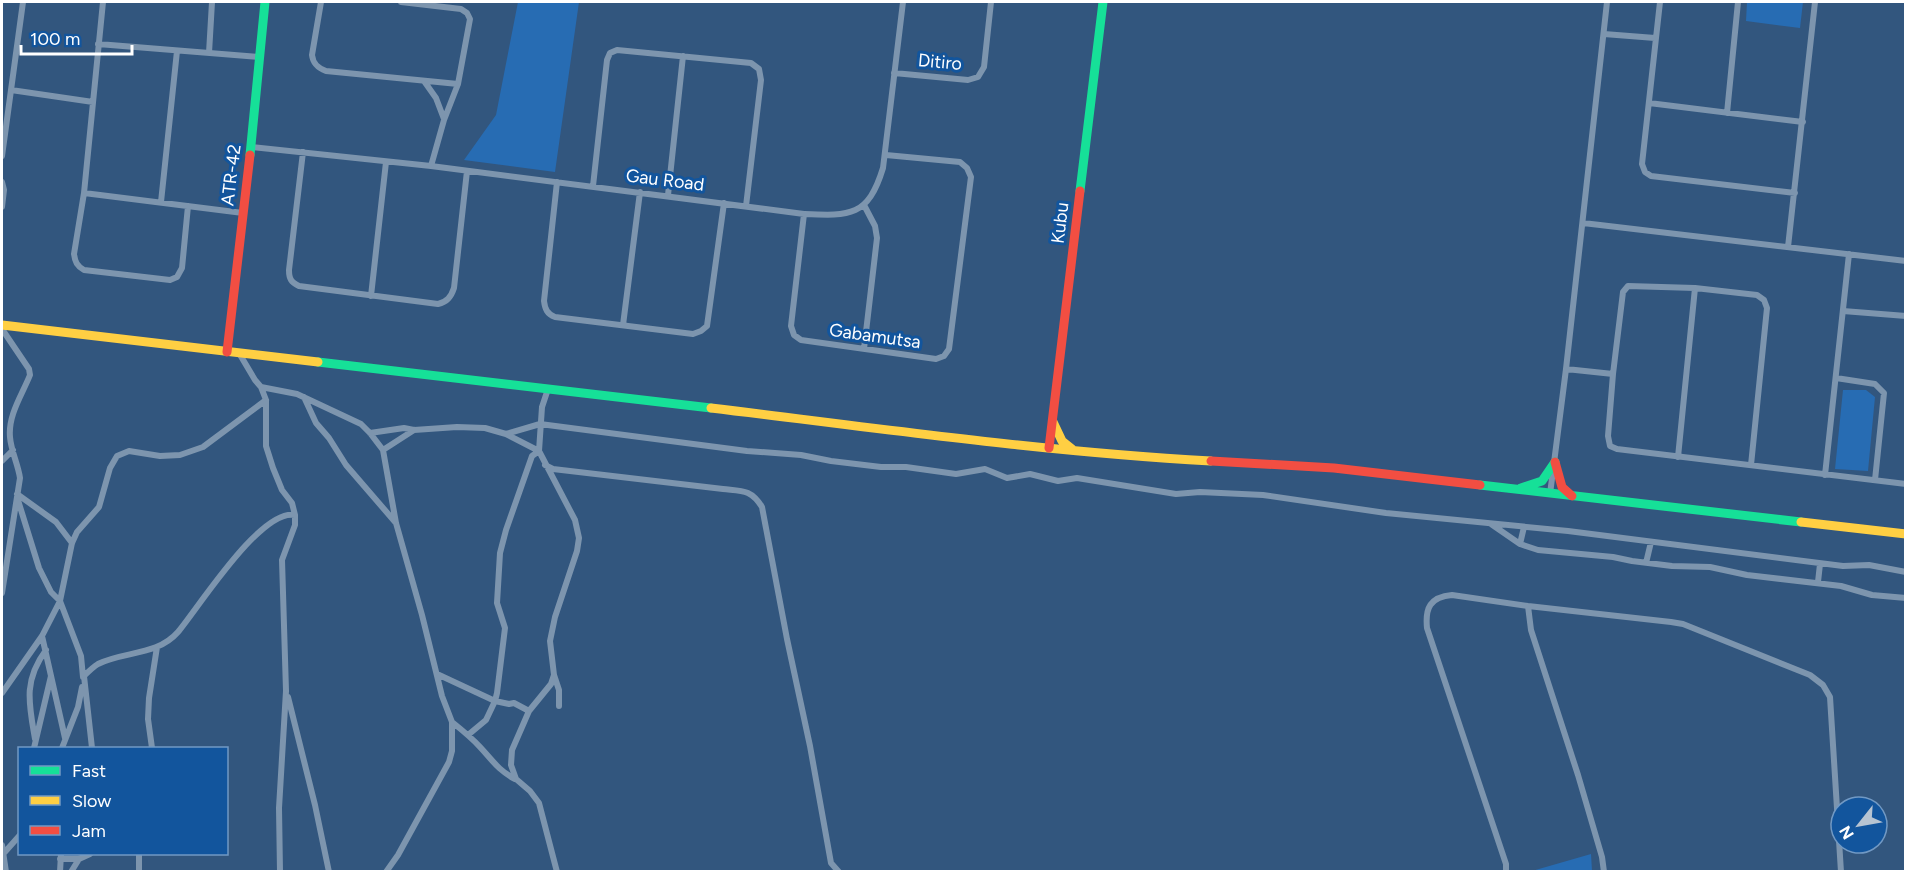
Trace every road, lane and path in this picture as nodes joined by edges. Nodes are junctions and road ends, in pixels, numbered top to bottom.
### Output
1 (23, 2) edge
2 (103, 2) edge
3 (212, 2) edge
4 (265, 2) edge
5 (321, 2) edge
6 (401, 2) edge
7 (903, 2) edge
8 (992, 2) edge
9 (1102, 2) edge
10 (1607, 2) edge
11 (1660, 2) edge
12 (1738, 2) edge
13 (1815, 2) edge
14 (1604, 34) junction
15 (1655, 38) junction
16 (98, 44) junction
17 (177, 51) junction
18 (209, 52) junction
19 (683, 56) junction
20 (260, 57) junction
21 (894, 73) junction
22 (423, 81) junction
23 (458, 84) junction
24 (11, 90) junction
25 (93, 102) junction
26 (1648, 103) junction
27 (1727, 113) junction
28 (444, 120) junction
29 (1803, 122) junction
30 (251, 147) junction
31 (303, 152) junction
32 (886, 155) junction
33 (2, 156) edge
34 (387, 162) junction
35 (431, 166) junction
36 (467, 171) junction
37 (2, 182) edge
38 (557, 182) junction
39 (593, 186) junction
40 (640, 192) junction
41 (84, 193) junction
42 (1795, 194) junction
43 (669, 195) junction
44 (161, 202) junction
45 (724, 204) junction
46 (864, 205) junction
47 (188, 206) junction
48 (746, 206) junction
49 (2, 207) edge
50 (243, 213) junction
51 (804, 214) junction
52 (1582, 223) junction
53 (1788, 247) junction
54 (1849, 254) junction
55 (1905, 261) edge
56 (1695, 288) junction
57 (371, 296) junction
58 (1843, 311) junction
59 (1905, 316) edge
60 (623, 325) junction
61 (2, 327) edge
62 (864, 350) junction
63 (227, 352) junction
64 (239, 353) junction
65 (1566, 369) junction
66 (1613, 374) junction
67 (1836, 378) junction
68 (261, 387) junction
69 (548, 389) junction
70 (304, 397) junction
71 (266, 400) junction
72 (1053, 420) junction
73 (540, 424) junction
74 (414, 430) junction
75 (370, 433) junction
76 (506, 434) junction
77 (1049, 448) junction
78 (13, 450) junction
79 (383, 450) junction
80 (1076, 450) junction
81 (539, 451) junction
82 (1678, 457) junction
83 (2, 461) edge
84 (1555, 462) junction
85 (545, 465) junction
86 (1751, 465) junction
87 (1826, 475) junction
88 (1875, 480) junction
89 (1905, 484) edge
90 (1513, 489) junction
91 (16, 493) junction
92 (1550, 494) junction
93 (1572, 496) junction
94 (295, 515) junction
95 (396, 523) junction
96 (1491, 524) junction
97 (1524, 527) junction
98 (1905, 534) edge
99 (1651, 542) junction
100 (72, 543) junction
101 (1520, 544) junction
102 (1646, 563) junction
103 (1820, 564) junction
104 (1905, 572) edge
105 (1818, 582) junction
106 (2, 593) edge
107 (1905, 598) edge
108 (60, 601) junction
109 (1528, 606) junction
110 (42, 636) junction
111 (158, 647) junction
112 (46, 650) junction
113 (51, 672) junction
114 (437, 674) junction
115 (554, 675) junction
116 (84, 676) junction
117 (286, 691) junction
118 (2, 693) edge
119 (495, 701) junction
120 (559, 706) dead end
121 (529, 711) junction
122 (452, 722) junction
123 (468, 735) junction
124 (35, 739) junction
125 (66, 739) junction
126 (34, 747) edge
127 (64, 747) edge
128 (92, 747) edge
129 (152, 747) edge
130 (516, 779) junction
131 (18, 837) edge
132 (2, 845) edge
133 (4, 854) junction
134 (88, 855) edge
135 (139, 855) edge
136 (61, 856) edge
137 (79, 859) junction
138 (6, 872) edge
139 (60, 872) edge
140 (71, 872) edge
141 (139, 872) edge
142 (280, 872) edge
143 (329, 872) edge
144 (386, 872) edge
145 (557, 872) edge
146 (839, 872) edge
147 (1506, 872) edge
148 (1604, 872) edge
149 (1841, 872) edge

1 - 24 street
2 - 16 street
3 - 18 street
4 - 20 main road, ATR-42
5 - 22 street
6 - 23 street
7 - 21 street
8 - 21 street, Ditiro
9 - 72 main road, Kubu
10 - 14 street
11 - 15 street
12 - 27 street
13 - 29 street
14 - 15 street
14 - 52 street
15 - 26 street
16 - 17 street
16 - 25 street
17 - 18 street
17 - 44 street
18 - 20 street
19 - 39 street
19 - 43 street
19 - 48 street
20 - 30 main road, ATR-42
21 - 32 street
22 - 23 street
22 - 28 street
23 - 28 street
24 - 25 street
24 - 33 street
25 - 41 street
26 - 27 street
26 - 42 street
27 - 29 street
28 - 35 street
29 - 42 street
30 - 31 street, Gau Road
30 - 50 main road, ATR-42
31 - 34 street, Gau Road
31 - 57 street
32 - 46 street
32 - 62 street, Gabamutsa
34 - 35 street, Gau Road
34 - 57 street
35 - 36 street, Gau Road
36 - 38 street, Gau Road
36 - 57 street
37 - 49 street
38 - 39 street, Gau Road
38 - 60 street
39 - 40 street, Gau Road
40 - 43 street, Gau Road
40 - 60 street
41 - 44 street
41 - 47 street
42 - 53 street
43 - 45 street, Gau Road
44 - 47 street
45 - 48 street, Gau Road
45 - 60 street
46 - 51 street, Gau Road
46 - 62 street
47 - 50 street
48 - 51 street, Gau Road
50 - 63 main road, ATR-42
51 - 62 street, Gabamutsa
52 - 53 street
52 - 65 street
53 - 54 street
54 - 55 street
54 - 58 street
56 - 66 street
56 - 82 street
56 - 86 street
58 - 59 street
58 - 67 street
61 - 63 main road
61 - 78 street
63 - 64 main road
64 - 68 street
64 - 69 main road
65 - 66 street
65 - 84 street
66 - 82 street
67 - 87 street
67 - 88 street
68 - 70 street
68 - 71 street
69 - 73 street
69 - 77 main road
70 - 75 street
70 - 95 street
71 - 94 street
71 - 100 street
72 - 77 main road, Kubu
72 - 80 main road
73 - 76 street
73 - 81 street
73 - 96 street
74 - 75 street
74 - 76 street
74 - 79 street
75 - 79 street
76 - 81 street
77 - 80 main road
78 - 83 street
78 - 91 street
79 - 95 street
80 - 90 main road
81 - 85 street
81 - 119 street
82 - 86 street
84 - 90 main road
84 - 92 street
84 - 93 main road
85 - 115 street
85 - 146 street
86 - 87 street
87 - 88 street
88 - 89 street
90 - 92 main road
91 - 100 street
91 - 106 street
91 - 108 street
92 - 93 main road
93 - 98 main road
94 - 111 street
94 - 117 street
95 - 114 street
96 - 97 street
96 - 101 street
97 - 99 street
97 - 101 street
99 - 102 street
99 - 103 street
100 - 108 street
101 - 102 street
102 - 105 street
103 - 104 street
103 - 105 street
105 - 107 street
108 - 110 street
108 - 116 street
109 - 147 street
109 - 148 street
109 - 149 street
110 - 112 street
110 - 118 street
111 - 116 street
111 - 129 street
112 - 113 street
112 - 124 street
113 - 124 street
113 - 125 street
114 - 119 street
114 - 122 street
115 - 120 street
115 - 121 street
116 - 125 street
116 - 128 street
117 - 142 street
117 - 143 street
119 - 121 street
119 - 123 street
121 - 130 street
122 - 123 street
122 - 144 street
123 - 130 street
124 - 126 street
125 - 127 street
130 - 145 street
131 - 133 street
132 - 133 street
133 - 138 street
134 - 137 street
135 - 141 street
136 - 137 street
136 - 139 street
137 - 140 street

